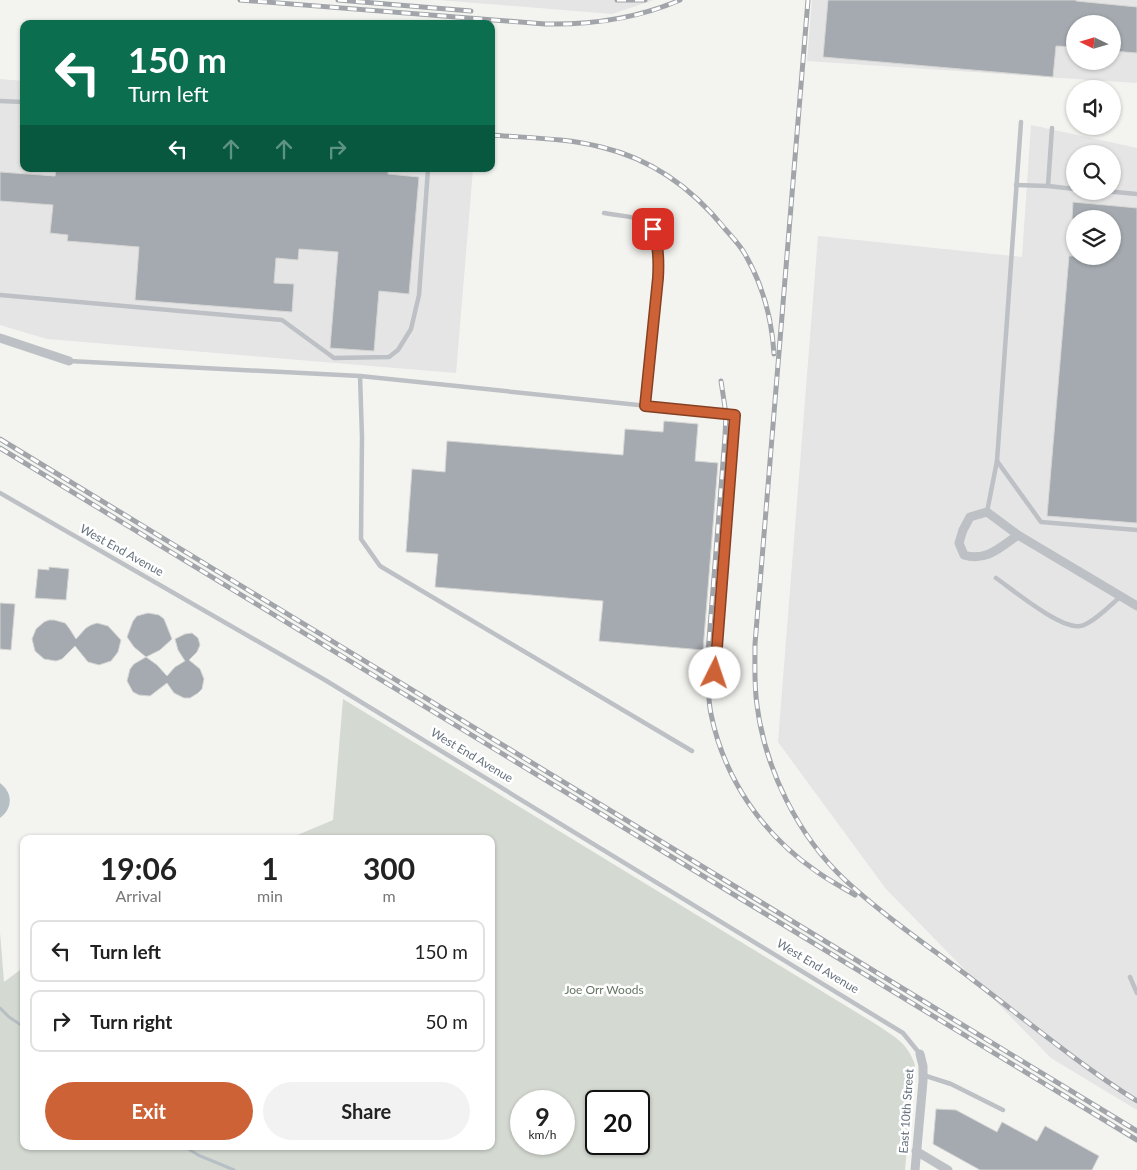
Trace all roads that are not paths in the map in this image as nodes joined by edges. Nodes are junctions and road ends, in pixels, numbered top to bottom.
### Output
1 (0, 101) edge
2 (20, 102) edge
3 (1021, 122) dead end
4 (1052, 128) dead end
5 (428, 172) edge
6 (1016, 185) junction
7 (1048, 186) junction
8 (1066, 188) edge
9 (1121, 193) edge
10 (1137, 194) edge
11 (604, 213) dead end
12 (0, 296) edge
13 (0, 338) edge
14 (69, 361) joint
15 (360, 376) junction
16 (645, 406) junction
17 (997, 460) junction
18 (0, 494) edge
19 (987, 512) junction
20 (1137, 530) edge
21 (1018, 535) junction
22 (996, 578) dead end
23 (1121, 596) junction
24 (1137, 606) edge
25 (715, 673) dead end
26 (692, 751) dead end
27 (1130, 977) dead end
28 (1137, 993) edge
29 (920, 1054) joint
30 (923, 1075) junction
31 (1003, 1110) dead end
32 (916, 1151) junction
33 (915, 1170) edge
34 (948, 1170) edge

1 - 2 lane
3 - 6 lane
4 - 7 lane
5 - 12 lane
6 - 7 lane
6 - 17 lane
7 - 8 lane
9 - 10 lane
11 - 16 lane
13 - 14 street
14 - 15 lane
15 - 16 lane
15 - 26 lane
16 - 25 lane
17 - 19 lane
17 - 20 lane
18 - 29 lane, West End Avenue
19 - 21 street
19 - 21 street
21 - 23 street
22 - 23 lane
23 - 24 street
27 - 28 lane
29 - 30 street, East 10th Street
30 - 31 lane
30 - 32 street, East 10th Street
32 - 33 street, East 10th Street
32 - 34 street

